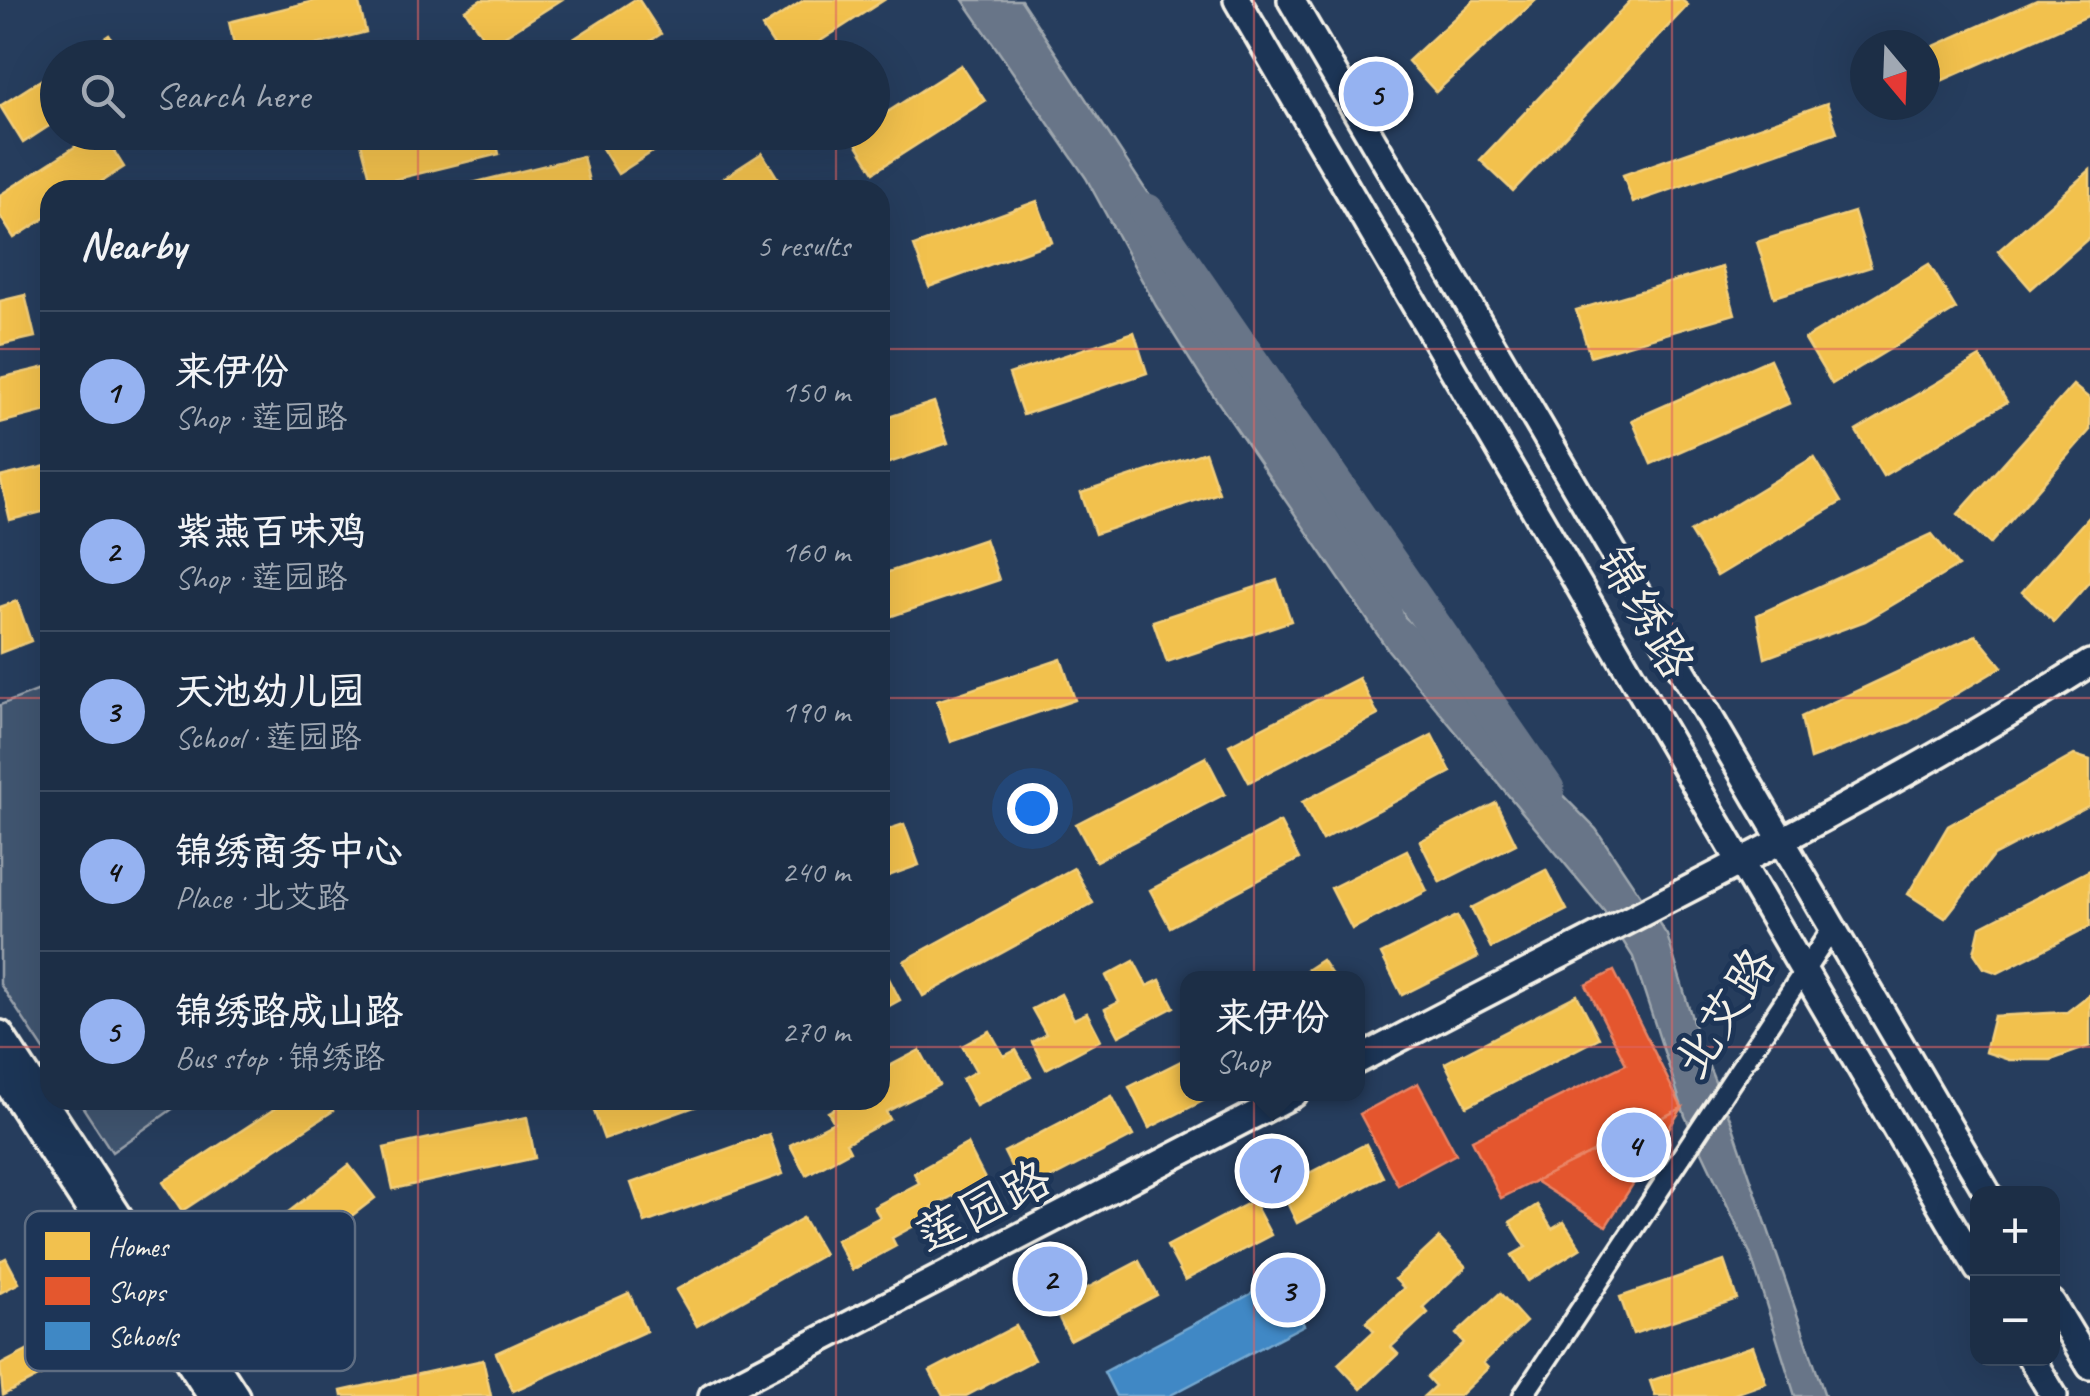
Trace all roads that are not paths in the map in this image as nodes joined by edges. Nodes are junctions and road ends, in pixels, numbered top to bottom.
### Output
1 (1236, 0) edge
2 (1291, 0) edge
3 (2090, 663) edge
4 (1782, 842) junction
5 (1744, 862) junction
6 (1832, 929) junction
7 (1804, 967) junction
8 (0, 1034) edge
9 (1365, 1057) edge
10 (0, 1072) edge
11 (40, 1095) edge
12 (1281, 1101) edge
13 (50, 1110) edge
14 (1983, 1186) edge
15 (91, 1211) edge
16 (115, 1211) edge
17 (1970, 1255) edge
18 (2060, 1314) edge
19 (2087, 1353) edge
20 (2036, 1366) edge
21 (195, 1371) edge
22 (220, 1371) edge
23 (211, 1396) edge
24 (236, 1396) edge
25 (712, 1396) edge
26 (1523, 1396) edge
27 (2054, 1396) edge

1 - 5 main road, 锦绣路
2 - 4 main road, 锦绣路
3 - 4 main road
4 - 5 main road
4 - 6 main road, 锦绣路
5 - 7 main road, 锦绣路
5 - 9 main road
6 - 7 street, 北艾路
6 - 14 main road, 锦绣路
7 - 17 main road, 锦绣路
7 - 26 street, 北艾路
8 - 11 main road
10 - 15 main road
12 - 25 main road, 莲园路
13 - 16 main road
18 - 19 main road
20 - 27 main road
21 - 23 main road
22 - 24 main road

